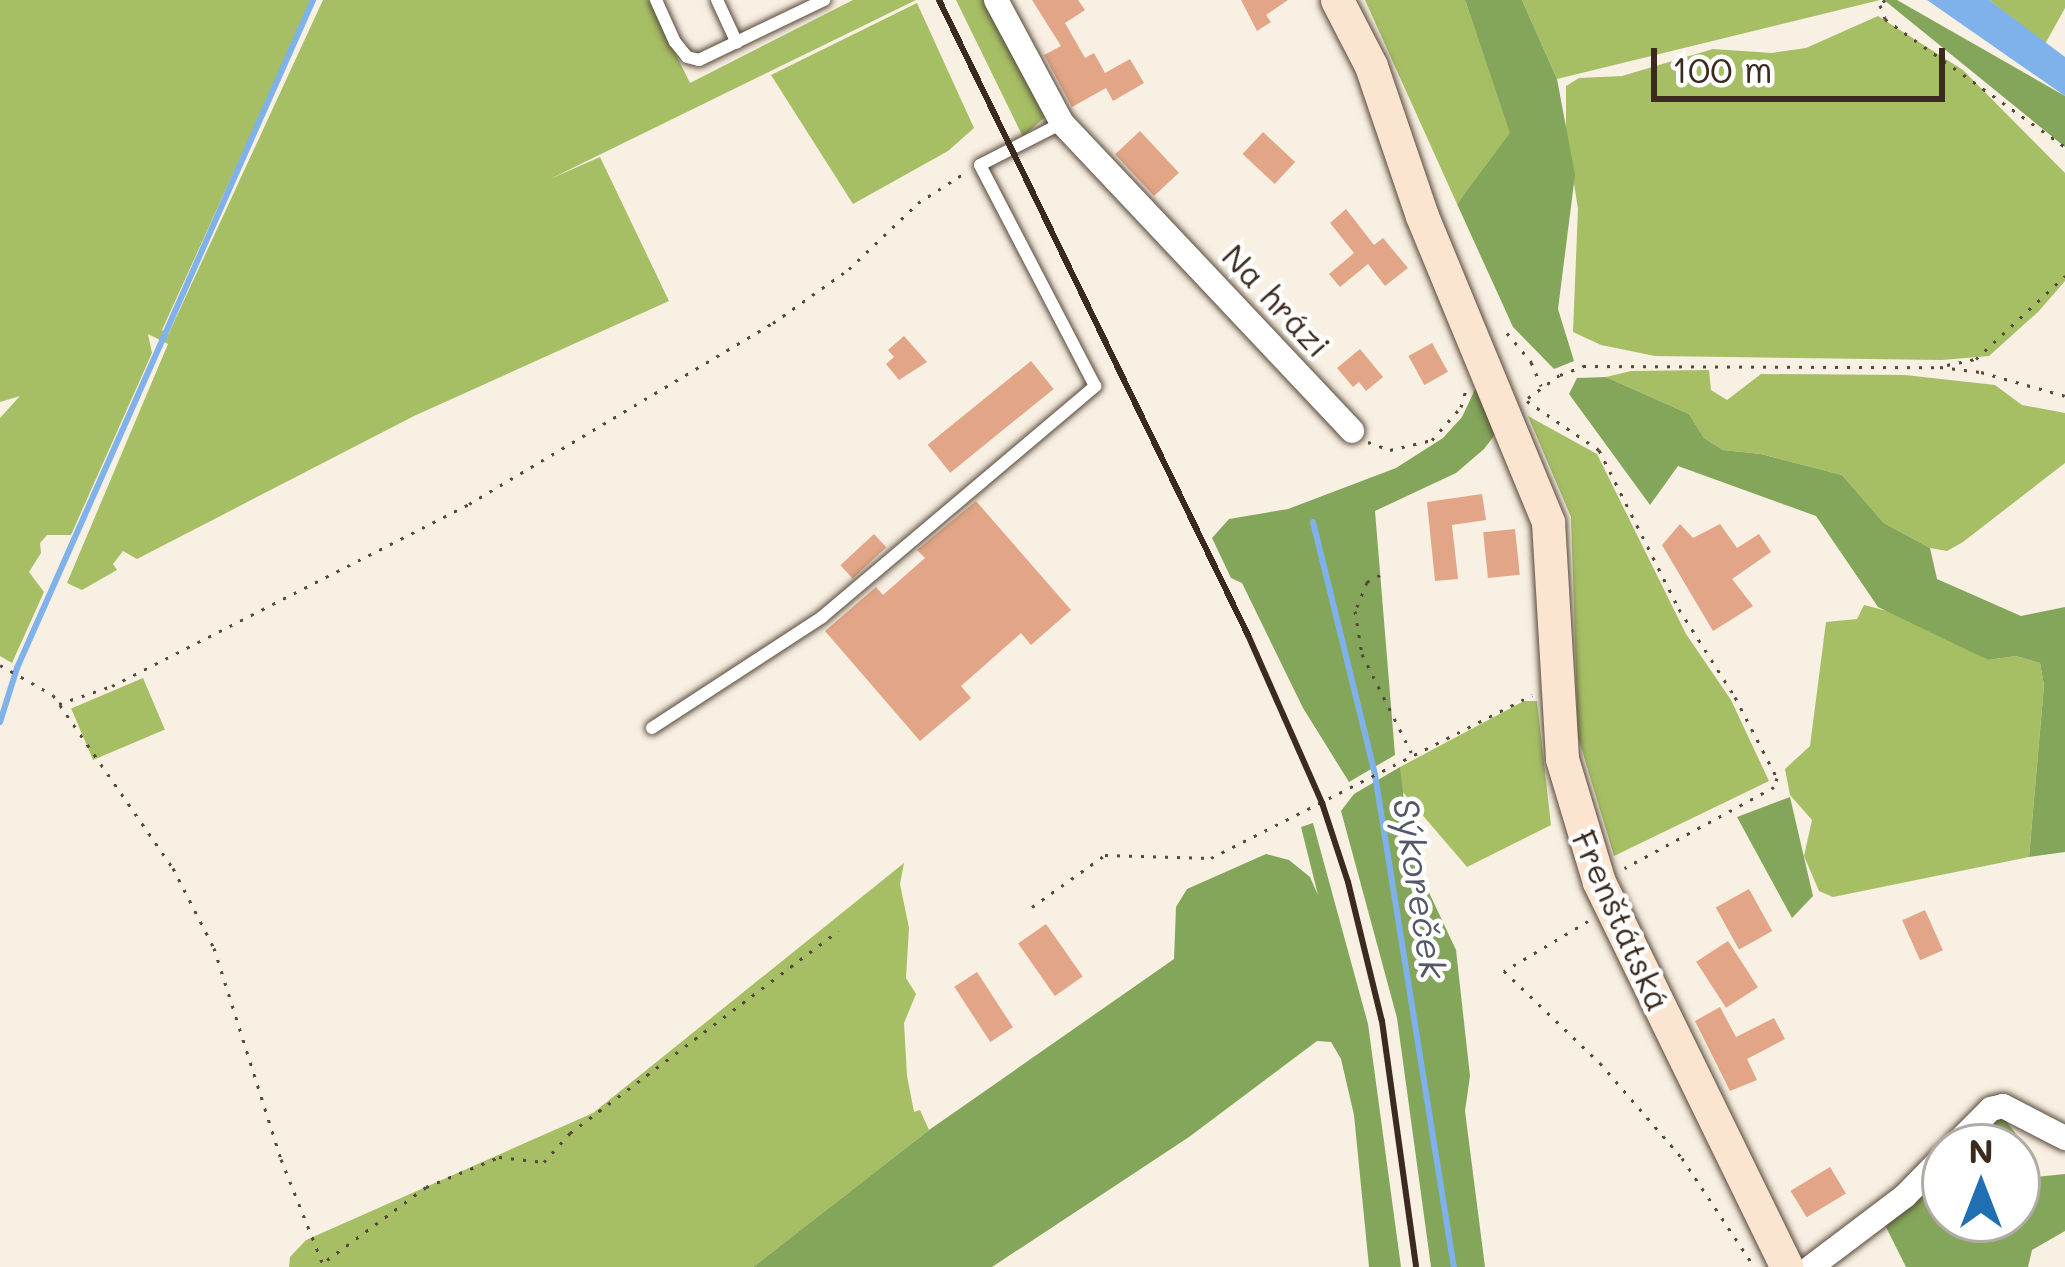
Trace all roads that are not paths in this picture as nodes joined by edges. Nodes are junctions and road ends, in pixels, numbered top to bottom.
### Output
1 (656, 0) edge
2 (717, 0) edge
3 (783, 0) edge
4 (824, 0) edge
5 (996, 0) edge
6 (1336, 0) edge
7 (791, 17) junction
8 (737, 43) junction
9 (1062, 123) junction
10 (1352, 431) road end
11 (652, 728) dead end
12 (1976, 1123) edge
13 (2036, 1123) edge
14 (1921, 1180) edge
15 (1787, 1267) edge
16 (1811, 1267) edge

1 - 8 lane
2 - 8 lane
3 - 7 lane
4 - 7 lane
5 - 9 street, Na hrázi
6 - 15 main road, Frenštátská
7 - 8 lane
9 - 10 street, Na hrázi
9 - 11 lane
12 - 13 street
14 - 16 street

